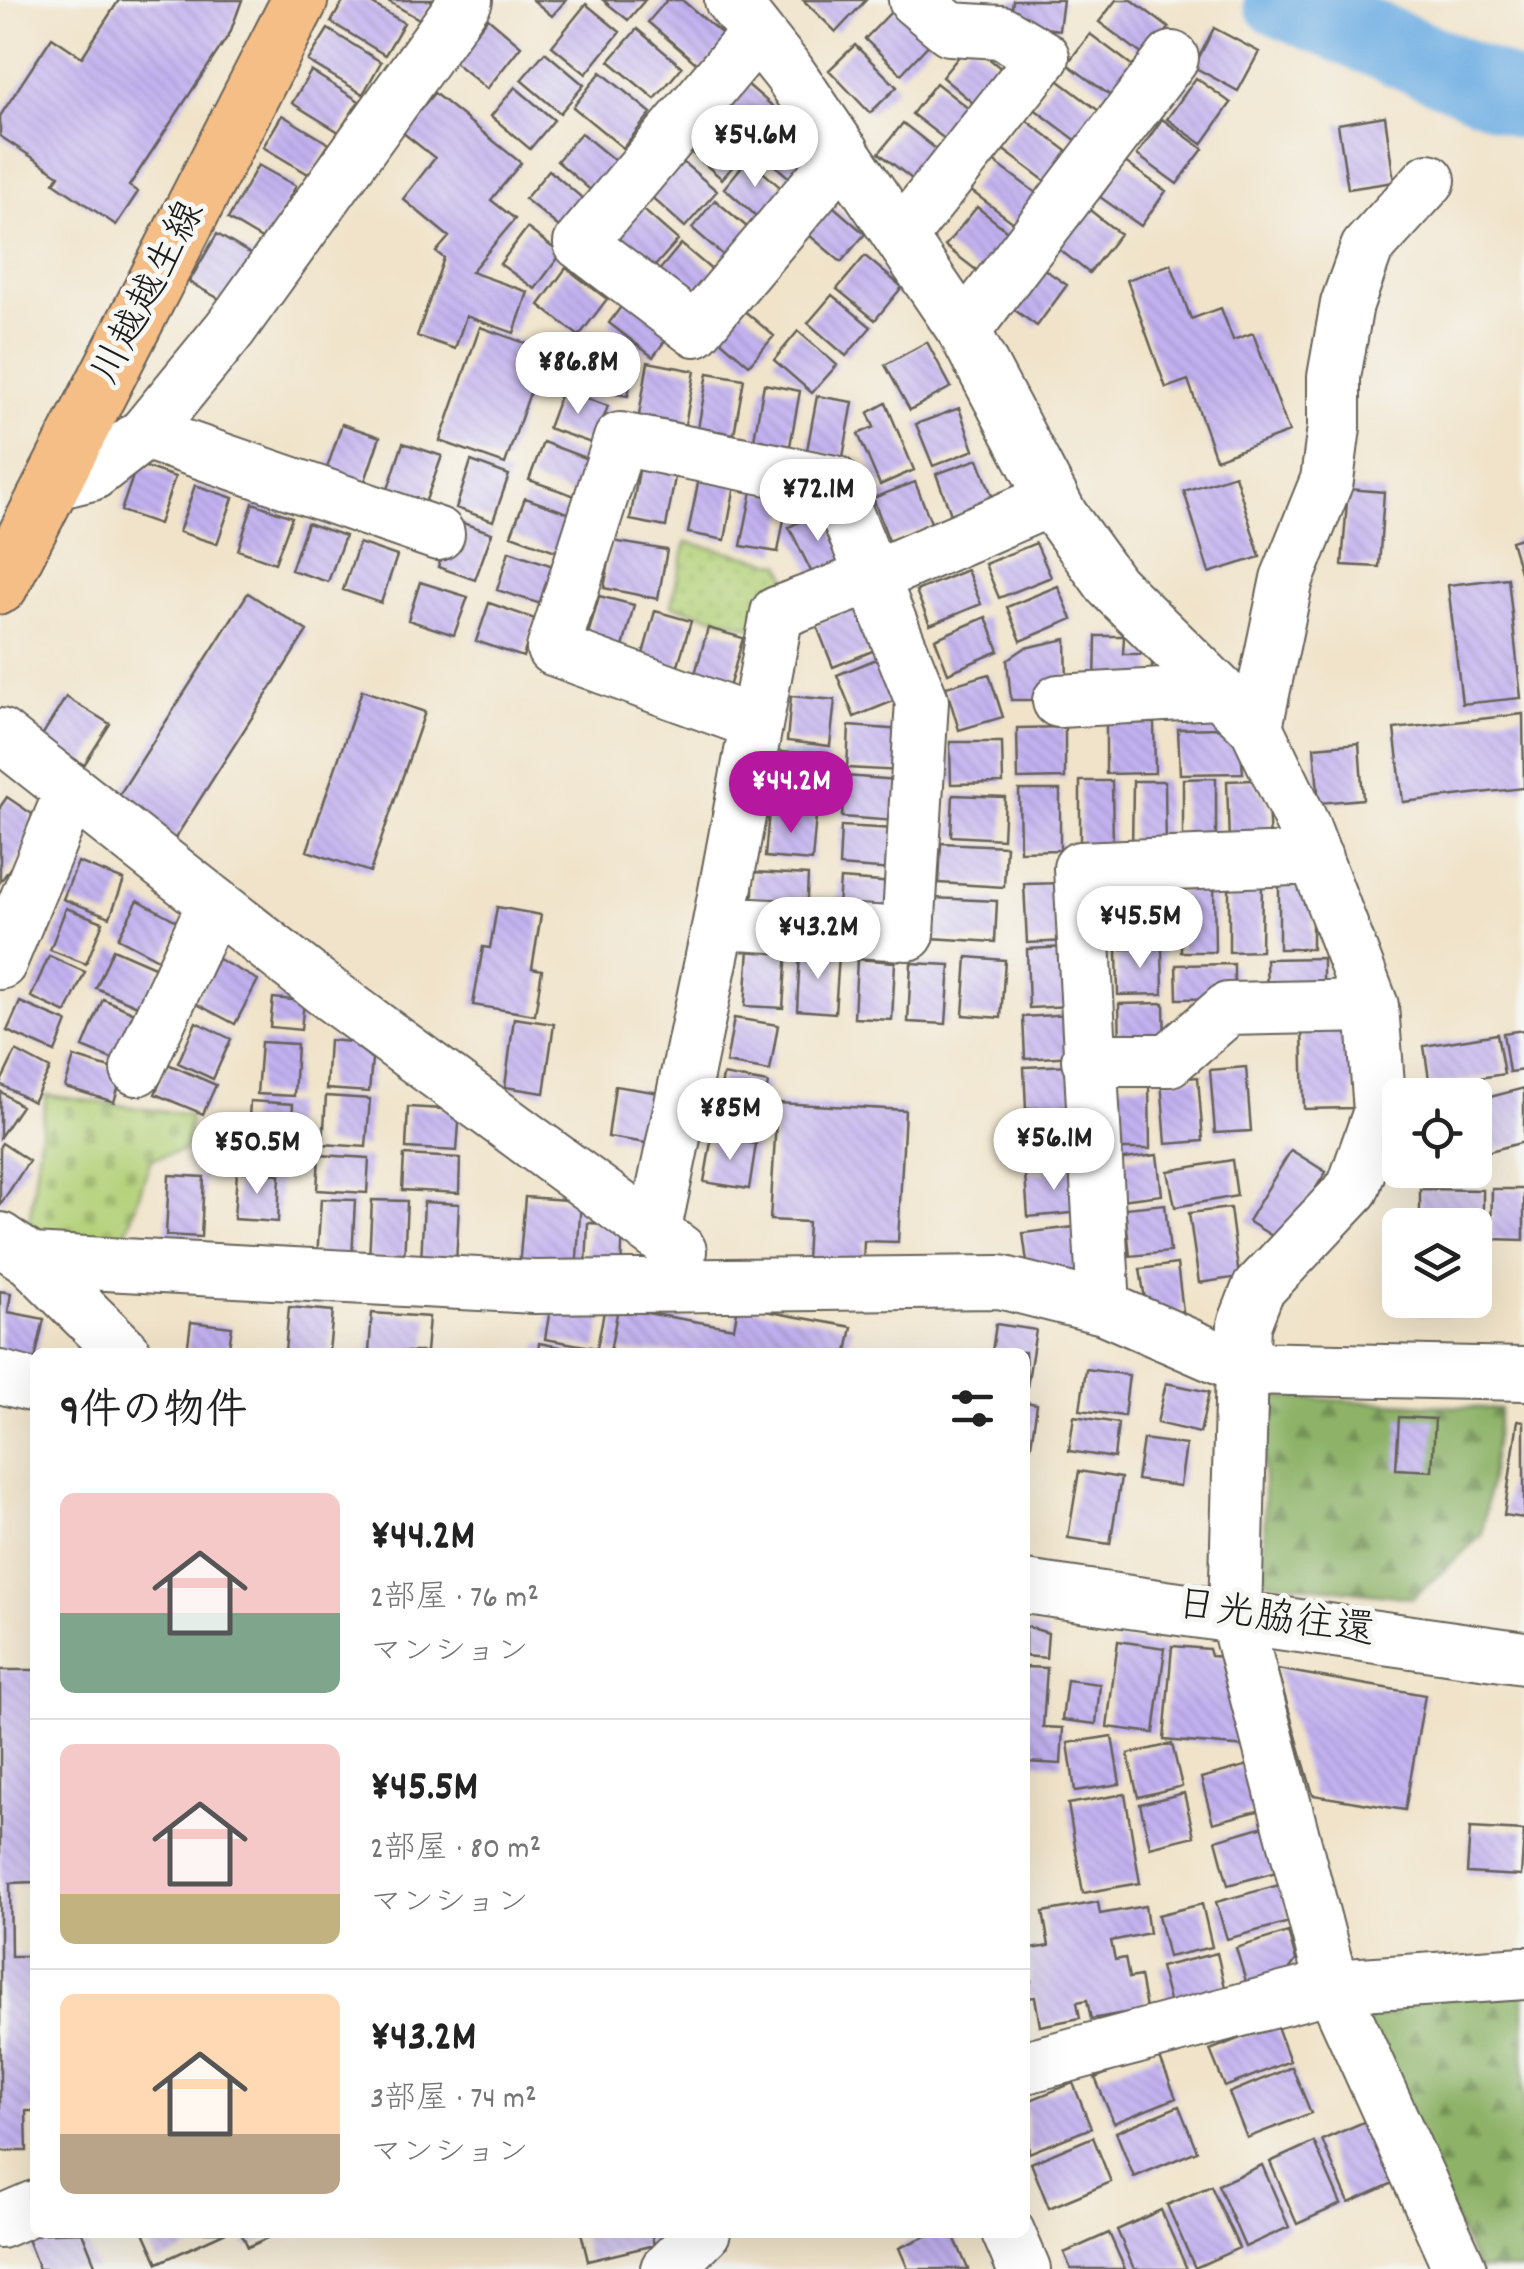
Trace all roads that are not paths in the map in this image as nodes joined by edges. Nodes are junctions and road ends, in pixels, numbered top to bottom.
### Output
1 (300, 0) edge
2 (466, 0) edge
3 (915, 0) edge
4 (743, 11) edge
5 (1172, 58) dead end
6 (844, 153) junction
7 (1428, 180) dead end
8 (901, 236) junction
9 (964, 331) junction
10 (145, 433) junction
11 (54, 482) junction
12 (1050, 500) junction
13 (438, 534) dead end
14 (875, 576) junction
15 (0, 586) edge
16 (1216, 692) junction
17 (1060, 701) dead end
18 (756, 722) junction
19 (1256, 727) junction
20 (0, 735) edge
21 (70, 794) junction
22 (1316, 858) junction
23 (213, 905) junction
24 (719, 923) junction
25 (0, 963) edge
26 (1372, 1006) junction
27 (1088, 1060) junction
28 (136, 1069) dead end
29 (655, 1228) junction
30 (16, 1250) edge
31 (716, 1283) junction
32 (1104, 1308) junction
33 (120, 1348) edge
34 (1242, 1368) junction
35 (1524, 1374) edge
36 (0, 1378) edge
37 (30, 1385) edge
38 (1030, 1587) edge
39 (1235, 1614) junction
40 (1524, 1658) edge
41 (1524, 1973) edge
42 (1332, 1986) junction
43 (1030, 2065) edge
44 (30, 2209) edge
45 (0, 2222) edge
46 (698, 2238) edge
47 (1011, 2238) edge
48 (666, 2269) edge
49 (1024, 2269) edge
50 (1460, 2269) edge

1 - 11 main road, 川越越生線
2 - 10 street
3 - 8 street
4 - 6 street
4 - 6 street
5 - 9 street
6 - 8 street
7 - 19 street
8 - 9 street
9 - 12 street
10 - 11 street
10 - 13 street
11 - 15 main road, 川越越生線
12 - 14 street
12 - 16 street
14 - 18 street
14 - 18 street
14 - 24 street
16 - 17 street
16 - 19 street
18 - 24 street
19 - 22 street
20 - 21 street
21 - 23 street
21 - 25 street
22 - 26 street
22 - 27 street
23 - 28 street
23 - 29 street
24 - 29 street
26 - 27 street
26 - 34 street
27 - 32 street
29 - 31 street
30 - 31 street
30 - 33 street
31 - 32 street
32 - 34 street
34 - 35 street
34 - 39 street
36 - 37 street
38 - 39 street, 日光脇往還
39 - 40 street, 日光脇往還
39 - 42 street
41 - 42 street
42 - 43 street
42 - 50 street
44 - 45 street
46 - 48 street
47 - 49 street

